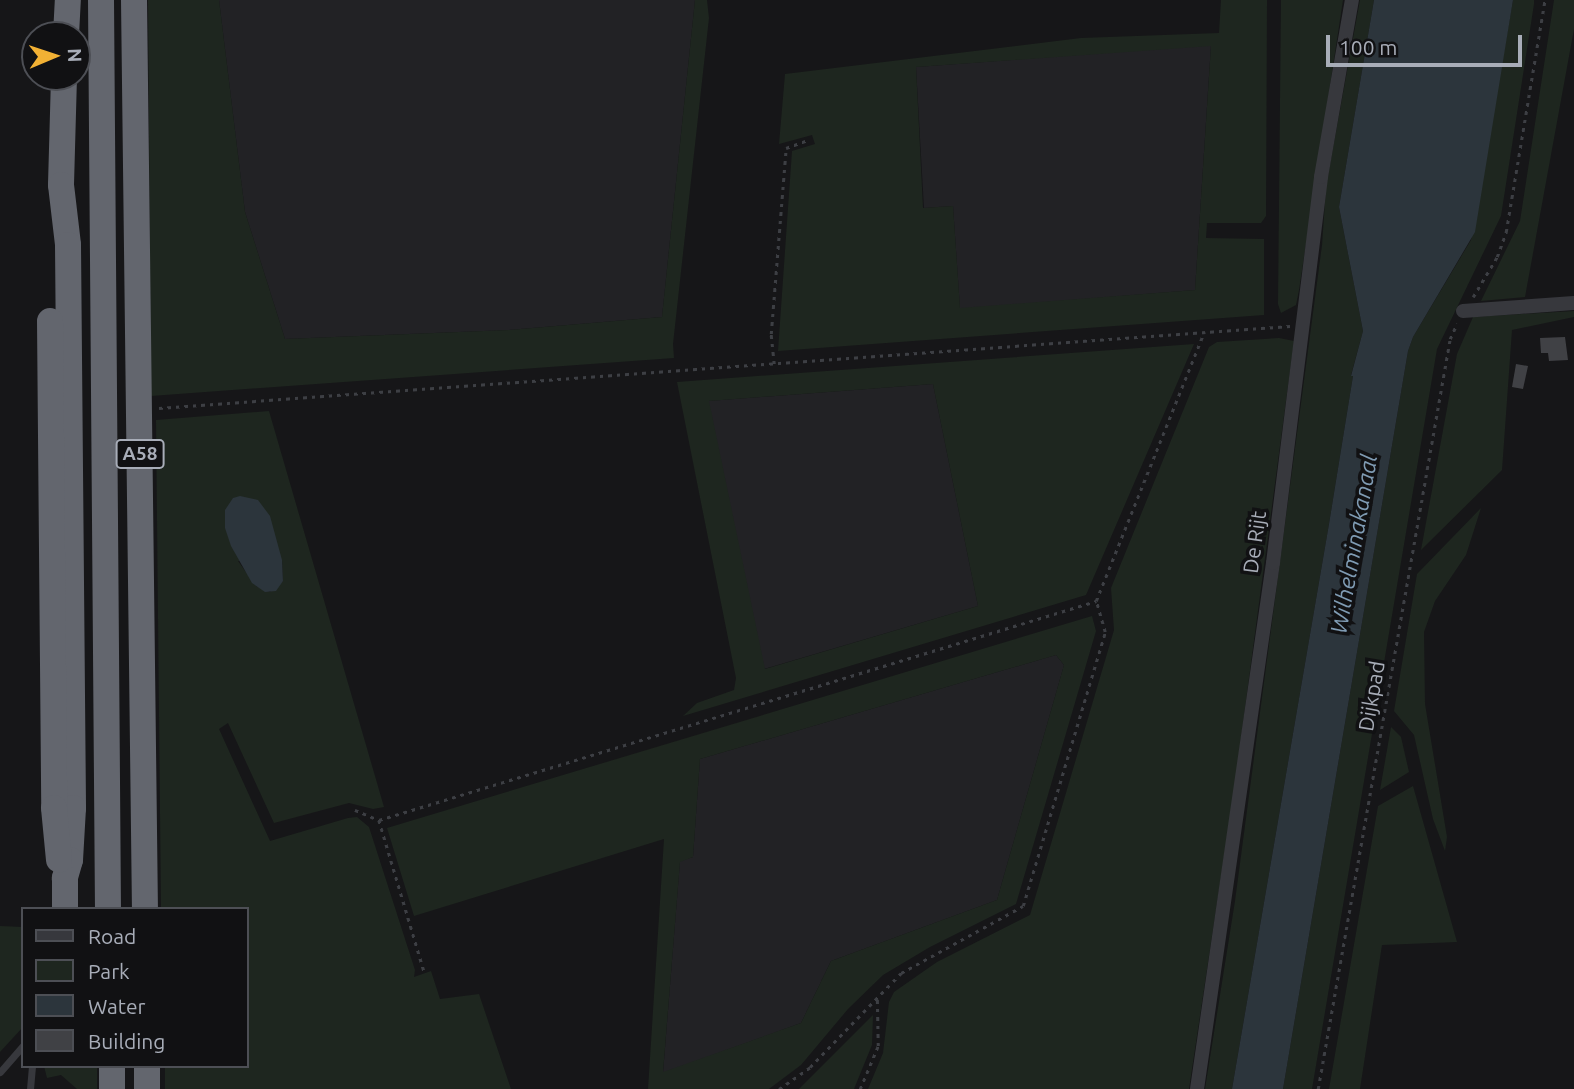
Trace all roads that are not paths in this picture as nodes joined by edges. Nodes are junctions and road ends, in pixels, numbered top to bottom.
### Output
1 (68, 0) edge
2 (101, 0) edge
3 (134, 0) edge
4 (1352, 0) edge
5 (66, 21) edge
6 (64, 91) edge
7 (1574, 303) edge
8 (1463, 311) road end
9 (65, 907) edge
10 (108, 907) edge
11 (145, 907) edge
12 (21, 1048) edge
13 (32, 1068) edge
14 (112, 1068) edge
15 (147, 1068) edge
16 (0, 1072) edge
17 (30, 1089) edge
18 (112, 1089) edge
19 (147, 1089) edge
20 (1197, 1089) edge

1 - 5 highway
2 - 10 highway, A58
3 - 11 highway, A58
4 - 20 street, De Rijt
6 - 9 highway
7 - 8 street
12 - 16 lane
13 - 17 lane
14 - 18 highway
15 - 19 highway

